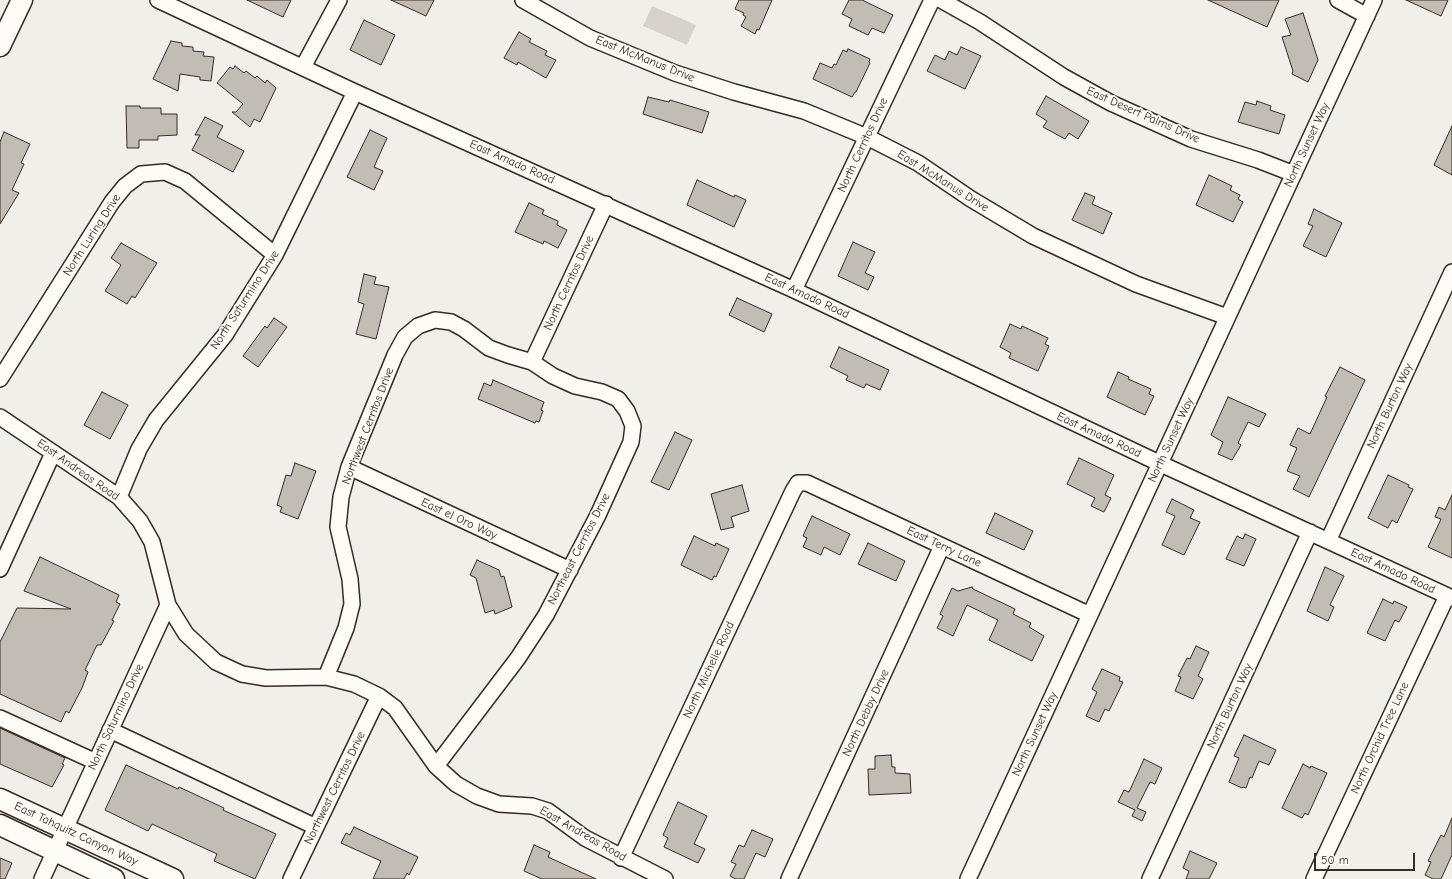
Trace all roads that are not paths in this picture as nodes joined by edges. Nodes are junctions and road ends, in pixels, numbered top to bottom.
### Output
1 (22, 0) edge
2 (158, 0) edge
3 (339, 0) edge
4 (523, 0) edge
5 (932, 0) edge
6 (941, 0) edge
7 (1338, 0) edge
8 (1374, 0) edge
9 (1367, 16) junction
10 (0, 46) edge
11 (303, 67) junction
12 (355, 92) junction
13 (867, 137) junction
14 (1294, 174) junction
15 (606, 204) junction
16 (275, 255) junction
17 (1452, 272) edge
18 (794, 290) junction
19 (1227, 317) junction
20 (532, 362) junction
21 (0, 379) edge
22 (0, 417) edge
23 (52, 453) junction
24 (1160, 464) junction
25 (349, 467) junction
26 (798, 483) joint
27 (119, 497) junction
28 (1310, 532) junction
29 (1328, 541) junction
30 (942, 546) junction
31 (0, 569) edge
32 (570, 570) junction
33 (1449, 597) edge
34 (168, 605) junction
35 (1090, 614) junction
36 (326, 677) junction
37 (378, 696) junction
38 (0, 718) edge
39 (110, 730) junction
40 (96, 762) junction
41 (436, 766) junction
42 (0, 799) edge
43 (0, 825) edge
44 (316, 827) junction
45 (64, 828) junction
46 (54, 851) junction
47 (621, 858) junction
48 (42, 879) edge
49 (114, 879) edge
50 (173, 879) edge
51 (291, 879) edge
52 (665, 879) edge
53 (789, 879) edge
54 (968, 879) edge
55 (1150, 879) edge
56 (1314, 879) edge

1 - 10 main road
2 - 11 street, East Amado Road
3 - 11 street
4 - 13 street, East McManus Drive
5 - 13 street, North Cerritos Drive
6 - 14 street, East Desert Palms Drive
7 - 9 street
8 - 9 street, North Sunset Way
9 - 14 street, North Sunset Way
11 - 12 street, East Amado Road
12 - 15 street, East Amado Road
12 - 16 street, North Saturmino Drive
13 - 18 street, North Cerritos Drive
13 - 19 street, East McManus Drive
14 - 19 street, North Sunset Way
15 - 18 street, East Amado Road
15 - 20 street, North Cerritos Drive
16 - 21 street, North Luring Drive
16 - 27 street, North Saturmino Drive
17 - 29 street, North Burton Way
18 - 24 street, East Amado Road
19 - 24 street, North Sunset Way
20 - 25 street, Northwest Cerritos Drive
20 - 32 street, Northeast Cerritos Drive
22 - 23 street, East Andreas Road
23 - 27 street, East Andreas Road
23 - 31 street
24 - 28 street, East Amado Road
24 - 35 street, North Sunset Way
25 - 32 street, East el Oro Way
25 - 36 street, Northwest Cerritos Drive
26 - 30 street, East Terry Lane
26 - 47 street, North Michelle Road
27 - 34 street, East Andreas Road
28 - 29 street, East Amado Road
28 - 55 street, North Burton Way
29 - 33 street, East Amado Road
30 - 35 street, East Terry Lane
30 - 53 street, North Debby Drive
32 - 41 street, Northeast Cerritos Drive
33 - 56 street, North Orchid Tree Lane
34 - 36 street, East Andreas Road
34 - 39 street, North Saturmino Drive
35 - 54 street, North Sunset Way
36 - 37 street, East Andreas Road
37 - 41 street, East Andreas Road
37 - 44 street, Northwest Cerritos Drive
38 - 40 street
39 - 40 street, North Saturmino Drive
39 - 44 street
40 - 45 street, North Saturmino Drive
41 - 47 street, East Andreas Road
42 - 45 main road, East Tahquitz Canyon Way
43 - 46 main road, East Tahquitz Canyon Way
44 - 51 street, Northwest Cerritos Drive
45 - 46 street, North Saturmino Drive
45 - 50 main road, East Tahquitz Canyon Way
46 - 48 street, North Saturmino Drive
46 - 49 main road, East Tahquitz Canyon Way
47 - 52 street, East Andreas Road

